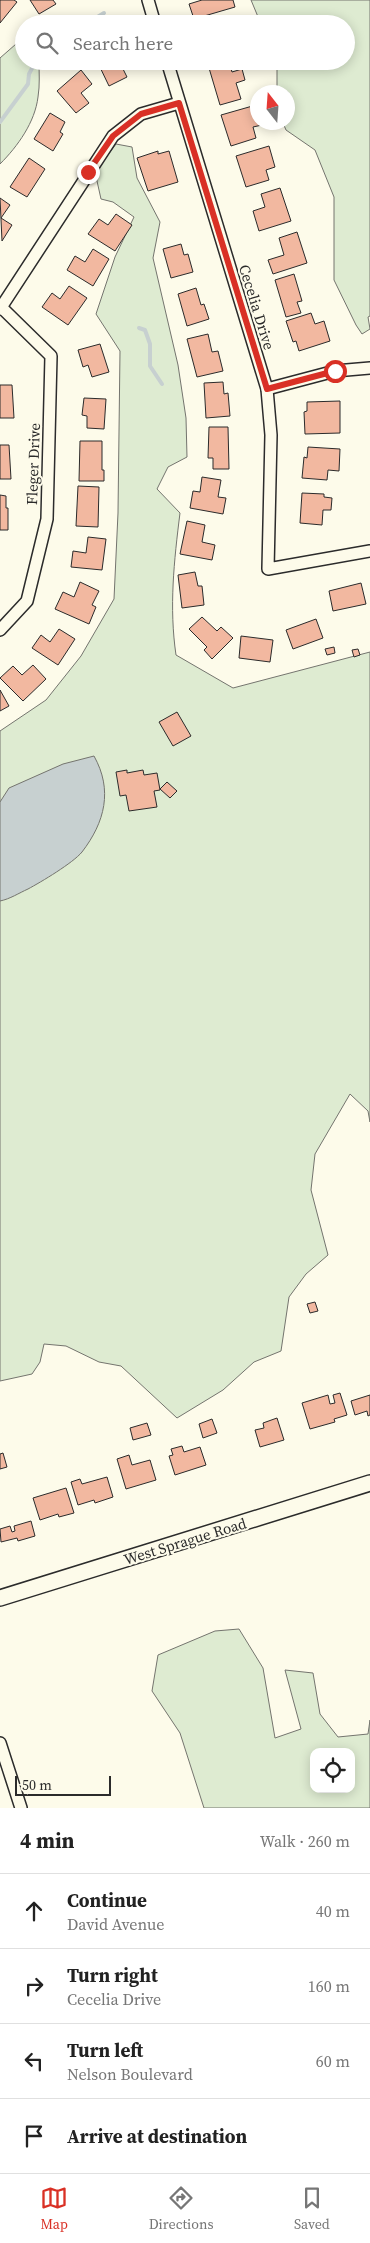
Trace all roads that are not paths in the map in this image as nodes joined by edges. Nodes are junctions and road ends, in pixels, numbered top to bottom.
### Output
1 (148, 0) edge
2 (152, 15) edge
3 (170, 70) edge
4 (179, 103) junction
5 (1, 308) edge
6 (370, 368) edge
7 (267, 389) junction
8 (370, 551) edge
9 (0, 630) edge
10 (370, 1483) edge
11 (0, 1598) edge
12 (0, 1743) edge
13 (21, 1808) edge

1 - 2 street
3 - 4 street, Cecelia Drive
4 - 5 street
4 - 7 street, Cecelia Drive
5 - 9 street, Fleger Drive
6 - 7 street
7 - 8 street, Cecelia Drive
10 - 11 street, West Sprague Road
12 - 13 street

